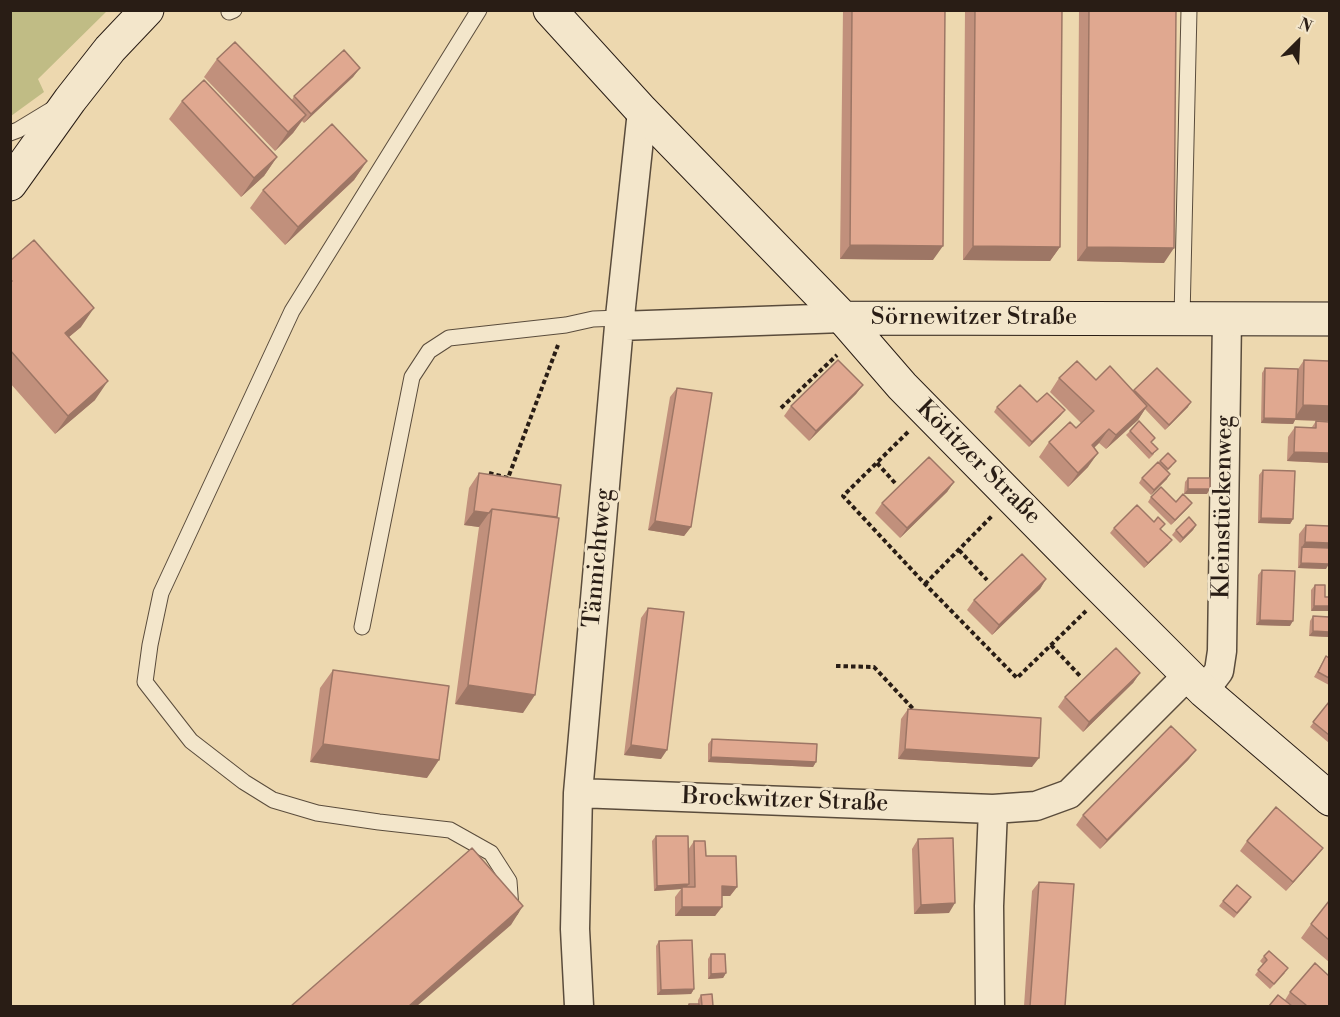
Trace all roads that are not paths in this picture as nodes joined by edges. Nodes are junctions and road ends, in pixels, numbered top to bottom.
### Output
1 (147, 10) edge
2 (479, 10) edge
3 (550, 10) edge
4 (1190, 10) edge
5 (70, 100) junction
6 (642, 111) junction
7 (10, 133) edge
8 (10, 184) edge
9 (1182, 318) junction
10 (1227, 318) junction
11 (1329, 319) edge
12 (620, 322) junction
13 (850, 326) junction
14 (362, 627) dead end
15 (1196, 683) junction
16 (578, 794) junction
17 (1329, 799) edge
18 (993, 809) junction
19 (511, 909) edge
20 (579, 1006) edge
21 (990, 1006) edge

1 - 5 street
2 - 19 lane
3 - 6 street, Kötitzer Straße
4 - 9 lane
5 - 7 lane
5 - 8 street
6 - 12 street, Tännichtweg
6 - 13 street, Kötitzer Straße
9 - 10 street, Sörnewitzer Straße
9 - 13 street, Sörnewitzer Straße
10 - 11 street, Sörnewitzer Straße
10 - 15 street, Kleinstückenweg
12 - 13 street, Sörnewitzer Straße
12 - 14 lane
12 - 16 street, Tännichtweg
13 - 15 street, Kötitzer Straße
15 - 17 street, Kötitzer Straße
15 - 18 street, Kleinstückenweg
16 - 18 street, Brockwitzer Straße
16 - 20 street, Tännichtweg
18 - 21 street

